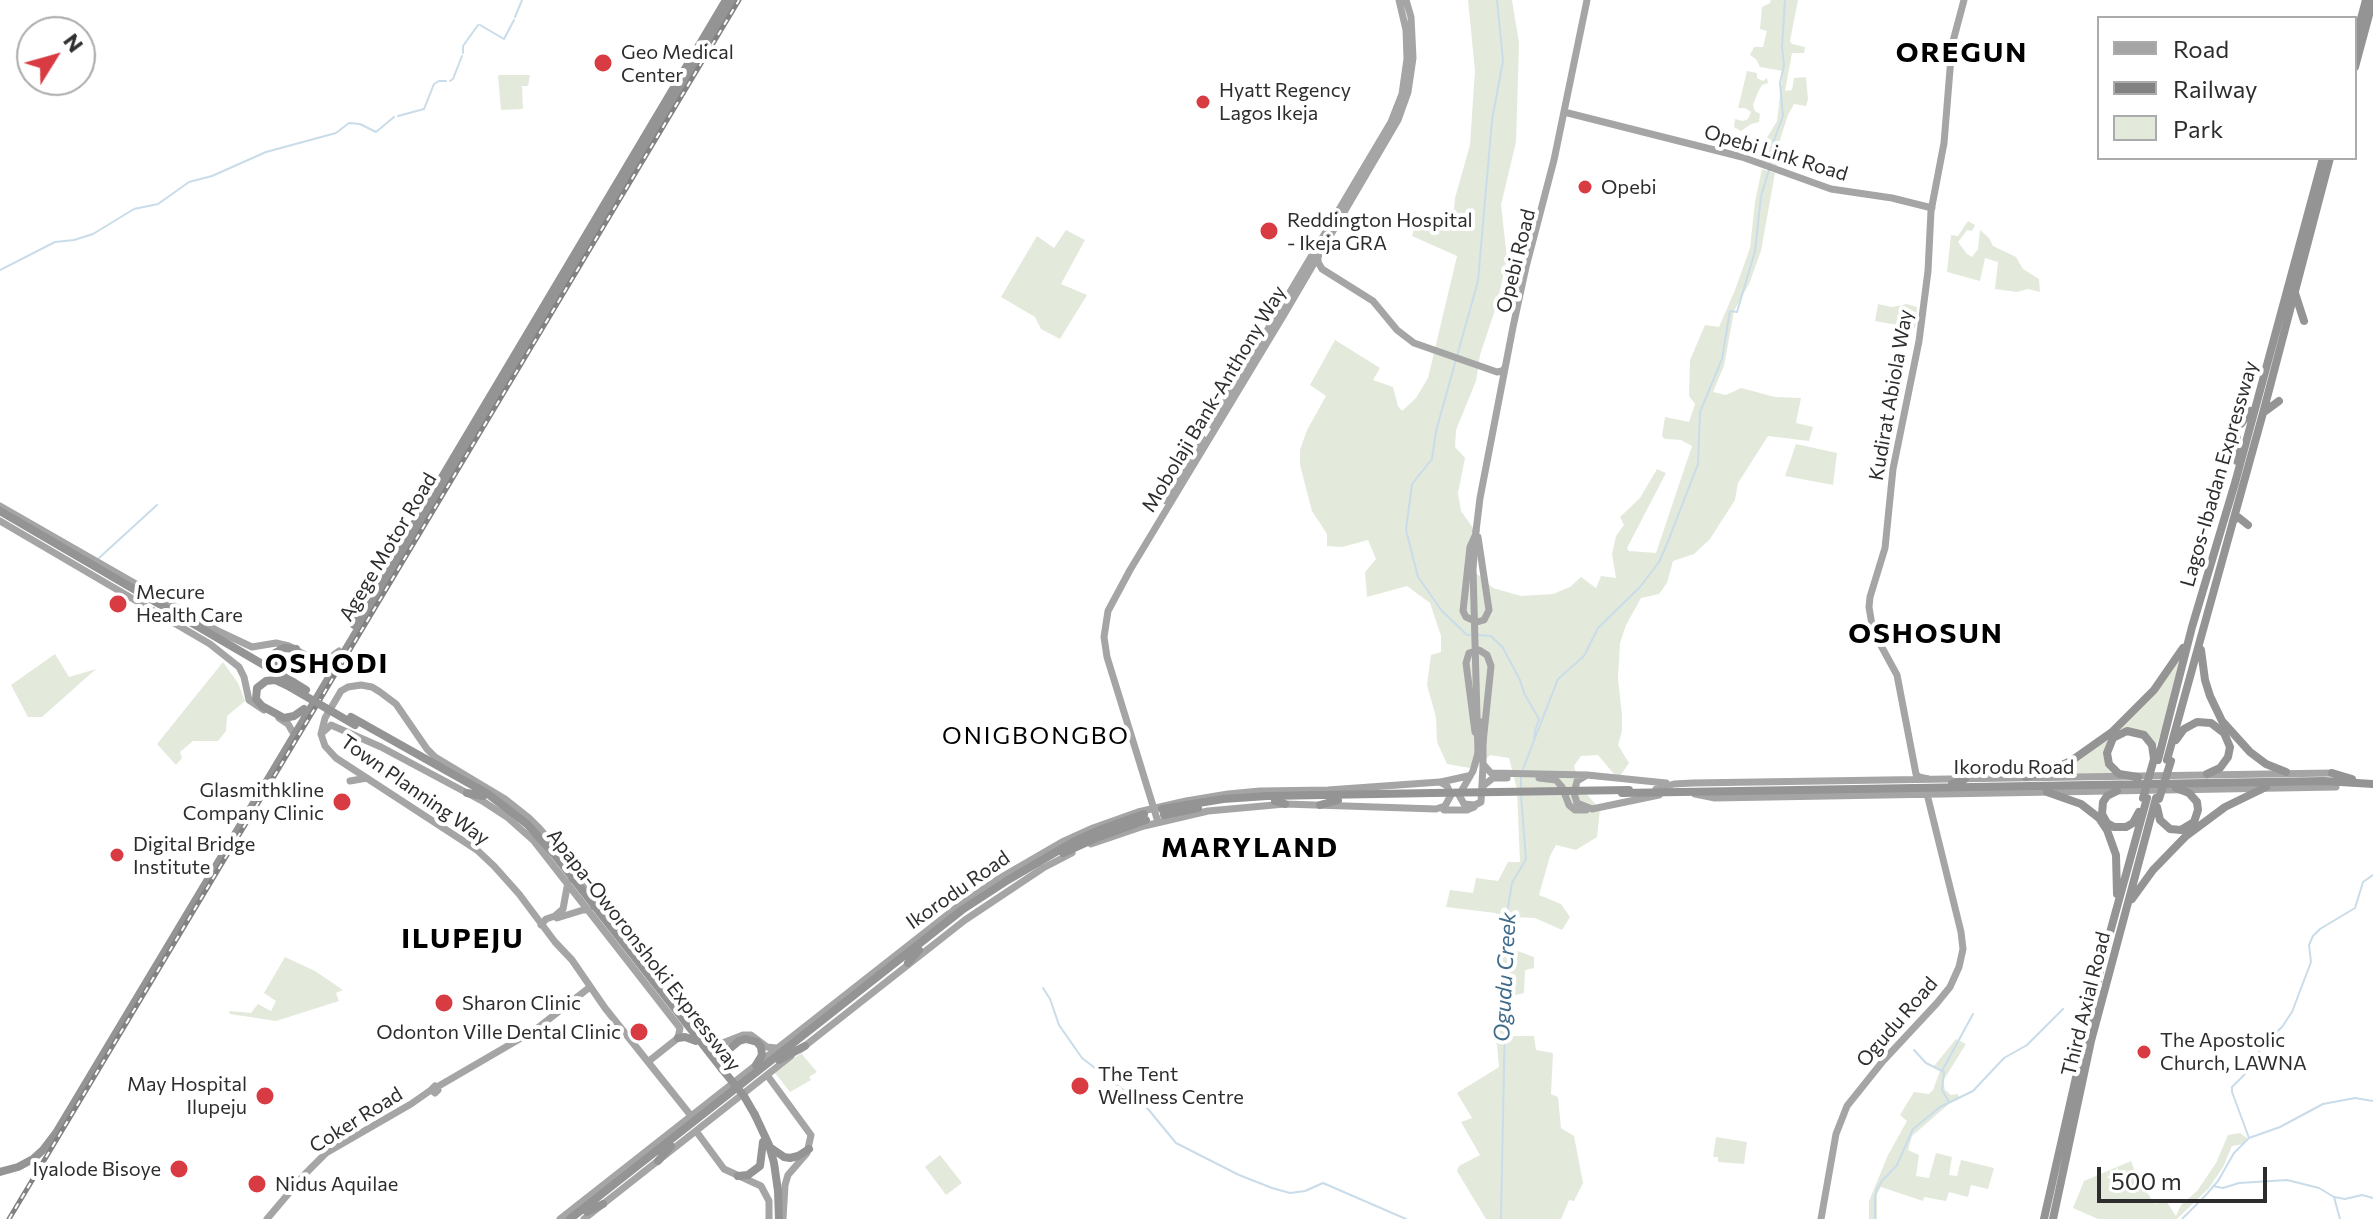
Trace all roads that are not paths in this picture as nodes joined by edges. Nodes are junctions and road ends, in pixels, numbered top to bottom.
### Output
1 (726, 0) edge
2 (735, 0) edge
3 (1399, 0) edge
4 (1406, 0) edge
5 (1588, 0) edge
6 (1963, 0) edge
7 (2366, 0) edge
8 (2373, 0) edge
9 (2357, 34) edge
10 (2357, 60) edge
11 (1569, 114) junction
12 (2323, 160) edge
13 (2329, 160) edge
14 (1930, 209) junction
15 (2302, 245) junction
16 (1319, 256) junction
17 (1307, 276) junction
18 (2295, 288) junction
19 (1283, 311) junction
20 (2304, 321) dead end
21 (1515, 327) junction
22 (2276, 344) junction
23 (1421, 348) junction
24 (1505, 368) junction
25 (1493, 372) junction
26 (1503, 379) junction
27 (2263, 379) junction
28 (2258, 396) junction
29 (2279, 401) dead end
30 (2263, 413) junction
31 (2235, 483) junction
32 (2229, 503) junction
33 (0, 514) edge
34 (1886, 514) junction
35 (2232, 521) junction
36 (2248, 525) dead end
37 (15, 527) junction
38 (1477, 533) junction
39 (2192, 627) junction
40 (2203, 633) junction
41 (2183, 648) junction
42 (296, 649) junction
43 (1479, 650) junction
44 (2201, 650) junction
45 (339, 651) junction
46 (317, 661) junction
47 (327, 671) junction
48 (291, 684) junction
49 (304, 709) junction
50 (327, 713) junction
51 (331, 725) junction
52 (292, 731) junction
53 (321, 734) junction
54 (2176, 740) junction
55 (1480, 743) junction
56 (1480, 754) junction
57 (2162, 760) junction
58 (347, 765) junction
59 (1485, 766) junction
60 (269, 772) junction
61 (2286, 772) junction
62 (2332, 773) joint
63 (2207, 774) junction
64 (1470, 775) junction
65 (1587, 775) junction
66 (2026, 777) junction
67 (2138, 777) junction
68 (367, 778) junction
69 (1906, 779) junction
70 (1928, 779) junction
71 (1965, 779) junction
72 (2352, 781) junction
73 (1440, 782) junction
74 (2373, 782) edge
75 (1485, 784) junction
76 (1952, 786) junction
77 (2266, 787) junction
78 (2336, 787) joint
79 (472, 788) junction
80 (1674, 788) junction
81 (2176, 788) junction
82 (1656, 789) junction
83 (1281, 790) junction
84 (1328, 790) junction
85 (2117, 791) junction
86 (2047, 792) junction
87 (1966, 793) junction
88 (1630, 794) junction
89 (1929, 794) junction
90 (1147, 796) junction
91 (1342, 797) junction
92 (1271, 798) junction
93 (2152, 800) junction
94 (1285, 804) junction
95 (1320, 805) junction
96 (1476, 805) junction
97 (1442, 808) junction
98 (1592, 809) junction
99 (2139, 812) junction
100 (1154, 816) junction
101 (568, 882) junction
102 (2132, 899) junction
103 (2116, 902) junction
104 (589, 910) junction
105 (2124, 918) junction
106 (542, 920) junction
107 (2112, 926) junction
108 (910, 944) junction
109 (919, 950) junction
110 (895, 963) junction
111 (908, 963) junction
112 (590, 987) junction
113 (657, 994) junction
114 (832, 1011) junction
115 (688, 1020) junction
116 (809, 1023) junction
117 (678, 1038) junction
118 (696, 1041) junction
119 (805, 1046) junction
120 (778, 1048) junction
121 (638, 1049) junction
122 (649, 1061) junction
123 (778, 1061) junction
124 (756, 1065) junction
125 (722, 1072) junction
126 (767, 1075) junction
127 (740, 1077) junction
128 (730, 1097) junction
129 (722, 1109) junction
130 (693, 1116) junction
131 (696, 1131) junction
132 (678, 1135) junction
133 (766, 1144) junction
134 (672, 1145) junction
135 (654, 1147) junction
136 (809, 1149) junction
137 (658, 1161) junction
138 (0, 1170) edge
139 (738, 1176) junction
140 (603, 1204) joint
141 (270, 1216) edge
142 (583, 1217) edge
143 (560, 1219) edge
144 (570, 1219) edge
145 (776, 1219) edge
146 (1823, 1219) edge
147 (2044, 1219) edge
148 (2053, 1219) edge

1 - 45 highway, Agege Motor Road
2 - 60 highway, Agege Motor Road
3 - 19 main road, Mobolaji Bank-Anthony Way
4 - 16 main road, Mobolaji Bank-Anthony Way
5 - 11 main road, Opebi Road
6 - 14 main road, Kudirat Abiola Way
7 - 9 highway
8 - 10 highway
11 - 14 main road, Opebi Link Road
11 - 21 main road, Opebi Road
12 - 15 highway, Lagos-Ibadan Expressway
13 - 15 highway, Lagos-Ibadan Expressway
14 - 34 main road, Kudirat Abiola Way
15 - 18 highway, Lagos-Ibadan Expressway
15 - 22 highway, Lagos-Ibadan Expressway
15 - 27 highway
16 - 17 main road, Mobolaji Bank-Anthony Way
16 - 23 main road
17 - 19 main road, Mobolaji Bank-Anthony Way
17 - 23 main road
18 - 20 highway
18 - 22 highway, Lagos-Ibadan Expressway
19 - 90 main road, Mobolaji Bank-Anthony Way
21 - 24 main road, Opebi Road
21 - 38 main road, Opebi Road
22 - 27 highway, Lagos-Ibadan Expressway
22 - 30 highway, Lagos-Ibadan Expressway
23 - 25 main road
24 - 25 main road
24 - 26 main road, Opebi Road
25 - 26 main road
26 - 38 main road
27 - 28 highway, Lagos-Ibadan Expressway
28 - 31 highway, Lagos-Ibadan Expressway
28 - 31 highway
29 - 30 highway
30 - 35 highway, Lagos-Ibadan Expressway
31 - 32 highway, Lagos-Ibadan Expressway
31 - 32 highway
32 - 39 highway, Lagos-Ibadan Expressway
33 - 37 highway, Apapa-Oworonshoki Expressway
33 - 42 main road
33 - 48 highway, Apapa-Oworonshoki Expressway
34 - 69 main road, Kudirat Abiola Way
34 - 70 main road, Kudirat Abiola Way
35 - 36 highway
35 - 40 highway, Lagos-Ibadan Expressway
37 - 48 highway, Apapa-Oworonshoki Expressway
37 - 52 main road, Apapa-Oworonshoki Expressway
38 - 38 main road, bridge
38 - 43 main road, bridge
38 - 55 main road, bridge
39 - 41 highway
39 - 57 highway, Lagos-Ibadan Expressway
40 - 44 highway
40 - 57 highway, Lagos-Ibadan Expressway
41 - 57 highway
41 - 66 highway
42 - 46 main road
42 - 48 highway
43 - 55 main road, bridge
43 - 55 main road, bridge
44 - 54 highway
44 - 61 highway
45 - 46 main road
45 - 47 highway, Agege Motor Road
46 - 47 main road
47 - 49 highway, Agege Motor Road
48 - 49 highway
48 - 79 highway, Apapa-Oworonshoki Expressway, bridge
49 - 52 highway, Agege Motor Road
50 - 51 main road
50 - 53 main road, Apapa-Oworonshoki Expressway
50 - 79 main road, Apapa-Oworonshoki Expressway
51 - 53 main road
51 - 79 main road, Apapa-Oworonshoki Expressway
52 - 60 highway, Agege Motor Road
53 - 58 main road, Town Planning Way
54 - 57 highway
54 - 63 highway
55 - 56 main road, bridge
56 - 59 main road
56 - 64 main road
57 - 67 highway
57 - 93 highway, Lagos-Ibadan Expressway, bridge
58 - 68 main road, Town Planning Way
58 - 68 main road
59 - 65 main road
59 - 75 main road
60 - 138 highway, Agege Motor Road
61 - 62 main road, Ikorodu Road
61 - 63 main road, Ikorodu Road
62 - 72 highway
63 - 67 main road, Ikorodu Road
64 - 73 main road, Ikorodu Road
64 - 96 main road
65 - 80 main road
65 - 98 main road
66 - 67 main road, Ikorodu Road
66 - 71 main road, Ikorodu Road
68 - 106 main road, Town Planning Way
69 - 70 main road, Ikorodu Road
69 - 80 main road, Ikorodu Road
70 - 71 main road, Ikorodu Road
71 - 76 highway
72 - 74 highway, Ikorodu Road
72 - 76 highway, Ikorodu Road
72 - 78 highway
73 - 84 main road, Ikorodu Road
73 - 97 main road
75 - 96 main road
75 - 98 main road
76 - 80 highway, Ikorodu Road
76 - 82 highway, Ikorodu Road
76 - 87 highway
77 - 78 main road, Ikorodu Road
77 - 81 main road, Ikorodu Road
77 - 102 highway
79 - 101 main road, Apapa-Oworonshoki Expressway
79 - 113 highway, Apapa-Oworonshoki Expressway
79 - 115 highway, Apapa-Oworonshoki Expressway
80 - 82 main road, Ikorodu Road
80 - 88 highway, Ikorodu Road
80 - 89 main road, Ikorodu Road
81 - 85 main road, Ikorodu Road
81 - 93 highway
82 - 88 highway, Ikorodu Road
83 - 84 main road, Ikorodu Road
83 - 92 highway
83 - 100 main road, Ikorodu Road
84 - 91 highway
85 - 86 main road, Ikorodu Road
85 - 99 highway
86 - 87 main road, Ikorodu Road
86 - 103 highway
87 - 89 main road, Ikorodu Road
88 - 91 highway, Ikorodu Road, bridge
88 - 98 main road
89 - 146 main road, Ogudu Road
90 - 100 main road
90 - 100 main road
91 - 92 highway, Ikorodu Road
91 - 95 highway
92 - 94 highway
92 - 100 highway, Ikorodu Road
93 - 99 highway
93 - 102 highway
93 - 105 highway, Third Axial Road
93 - 107 highway, Third Axial Road
94 - 95 main road, Ikorodu Road
94 - 100 main road, Ikorodu Road
95 - 97 main road, Ikorodu Road
96 - 97 main road, Ikorodu Road
99 - 103 highway
100 - 108 main road, Ikorodu Road
100 - 109 highway, Ikorodu Road
100 - 110 highway, Ikorodu Road
100 - 111 main road, Ikorodu Road
101 - 104 main road, Apapa-Oworonshoki Expressway
101 - 106 main road
102 - 105 highway
103 - 107 highway
104 - 106 main road
104 - 113 main road, Apapa-Oworonshoki Expressway
105 - 148 highway, Third Axial Road
106 - 112 main road, Town Planning Way
107 - 147 highway, Third Axial Road
108 - 110 highway
108 - 116 main road, Ikorodu Road
109 - 111 highway
109 - 123 highway, Ikorodu Road
110 - 114 highway, Ikorodu Road
111 - 119 main road, Ikorodu Road
112 - 121 main road, Town Planning Way
112 - 141 main road, Coker Road
113 - 117 main road, Apapa-Oworonshoki Expressway
113 - 118 highway, Apapa-Oworonshoki Expressway
114 - 116 highway
114 - 128 highway, Ikorodu Road
115 - 120 main road, Apapa-Oworonshoki Expressway
115 - 125 highway, Apapa-Oworonshoki Expressway
116 - 120 main road, Ikorodu Road
117 - 118 highway
117 - 122 main road
118 - 125 highway, Apapa-Oworonshoki Expressway
119 - 123 highway
119 - 126 main road, Ikorodu Road
120 - 124 main road, Ikorodu Road
121 - 122 main road, Town Planning Way
121 - 130 main road, Town Planning Way
122 - 130 main road, Town Planning Way
123 - 128 highway, Ikorodu Road
124 - 125 highway
124 - 127 main road, Ikorodu Road
125 - 133 highway, Apapa-Oworonshoki Expressway, bridge
126 - 129 main road, Ikorodu Road
126 - 136 main road
127 - 128 highway
127 - 130 main road, Ikorodu Road
128 - 129 highway
128 - 132 highway, Ikorodu Road
128 - 134 highway, Ikorodu Road
129 - 131 main road, Ikorodu Road
130 - 135 main road, Ikorodu Road
131 - 137 main road, Ikorodu Road
131 - 139 main road
132 - 135 highway
132 - 144 highway, Ikorodu Road
133 - 136 highway
133 - 139 highway
133 - 145 highway, Apapa-Oworonshoki Expressway
134 - 137 highway
134 - 142 highway, Ikorodu Road
135 - 143 main road, Ikorodu Road
136 - 145 main road
137 - 140 main road, Ikorodu Road
139 - 145 main road
140 - 142 highway

